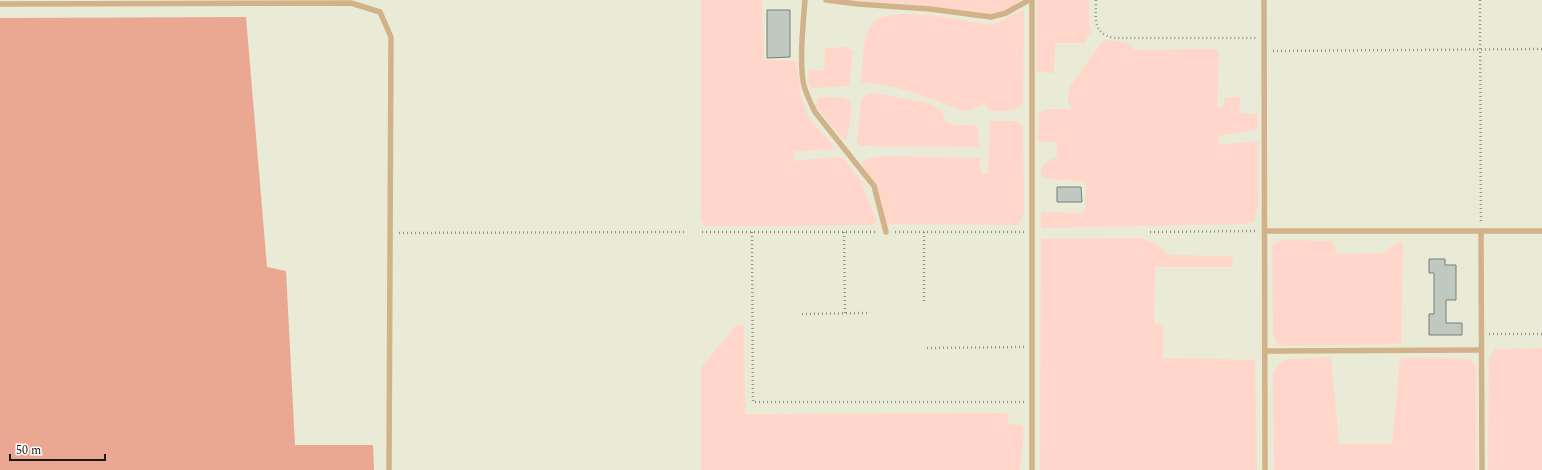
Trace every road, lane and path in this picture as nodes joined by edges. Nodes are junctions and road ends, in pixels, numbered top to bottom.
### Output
1 (805, 0) edge
2 (826, 0) edge
3 (1031, 0) edge
4 (1096, 0) edge
5 (1264, 0) edge
6 (1480, 0) edge
7 (0, 4) edge
8 (1264, 38) junction
9 (1480, 49) junction
10 (1542, 49) edge
11 (1264, 51) junction
12 (1265, 231) junction
13 (1481, 231) junction
14 (1542, 231) edge
15 (686, 232) dead end
16 (702, 232) dead end
17 (752, 232) junction
18 (844, 232) junction
19 (886, 232) junction
20 (924, 232) junction
21 (1032, 232) junction
22 (1150, 232) dead end
23 (390, 233) junction
24 (924, 303) dead end
25 (867, 312) dead end
26 (845, 313) junction
27 (802, 314) dead end
28 (1481, 334) junction
29 (1542, 334) edge
30 (1032, 347) junction
31 (927, 348) dead end
32 (1481, 350) junction
33 (1265, 351) junction
34 (1032, 402) junction
35 (389, 470) edge
36 (1032, 470) edge
37 (1265, 470) edge
38 (1482, 470) edge

1 - 19 lane
2 - 3 lane
3 - 21 lane
4 - 8 path
5 - 8 lane
6 - 9 path
7 - 23 lane
8 - 11 lane
9 - 10 path
9 - 11 path
9 - 13 path
11 - 12 lane
12 - 13 lane
12 - 22 path
12 - 33 lane
13 - 14 lane
13 - 28 lane
15 - 23 path
16 - 17 path
17 - 18 path
17 - 34 path
18 - 19 path
18 - 26 path
19 - 20 path
20 - 21 path
20 - 24 path
21 - 30 lane
23 - 35 lane
25 - 26 path
26 - 27 path
28 - 29 path
28 - 32 lane
30 - 31 path
30 - 34 lane
32 - 33 lane
32 - 38 lane
33 - 37 lane
34 - 36 lane

